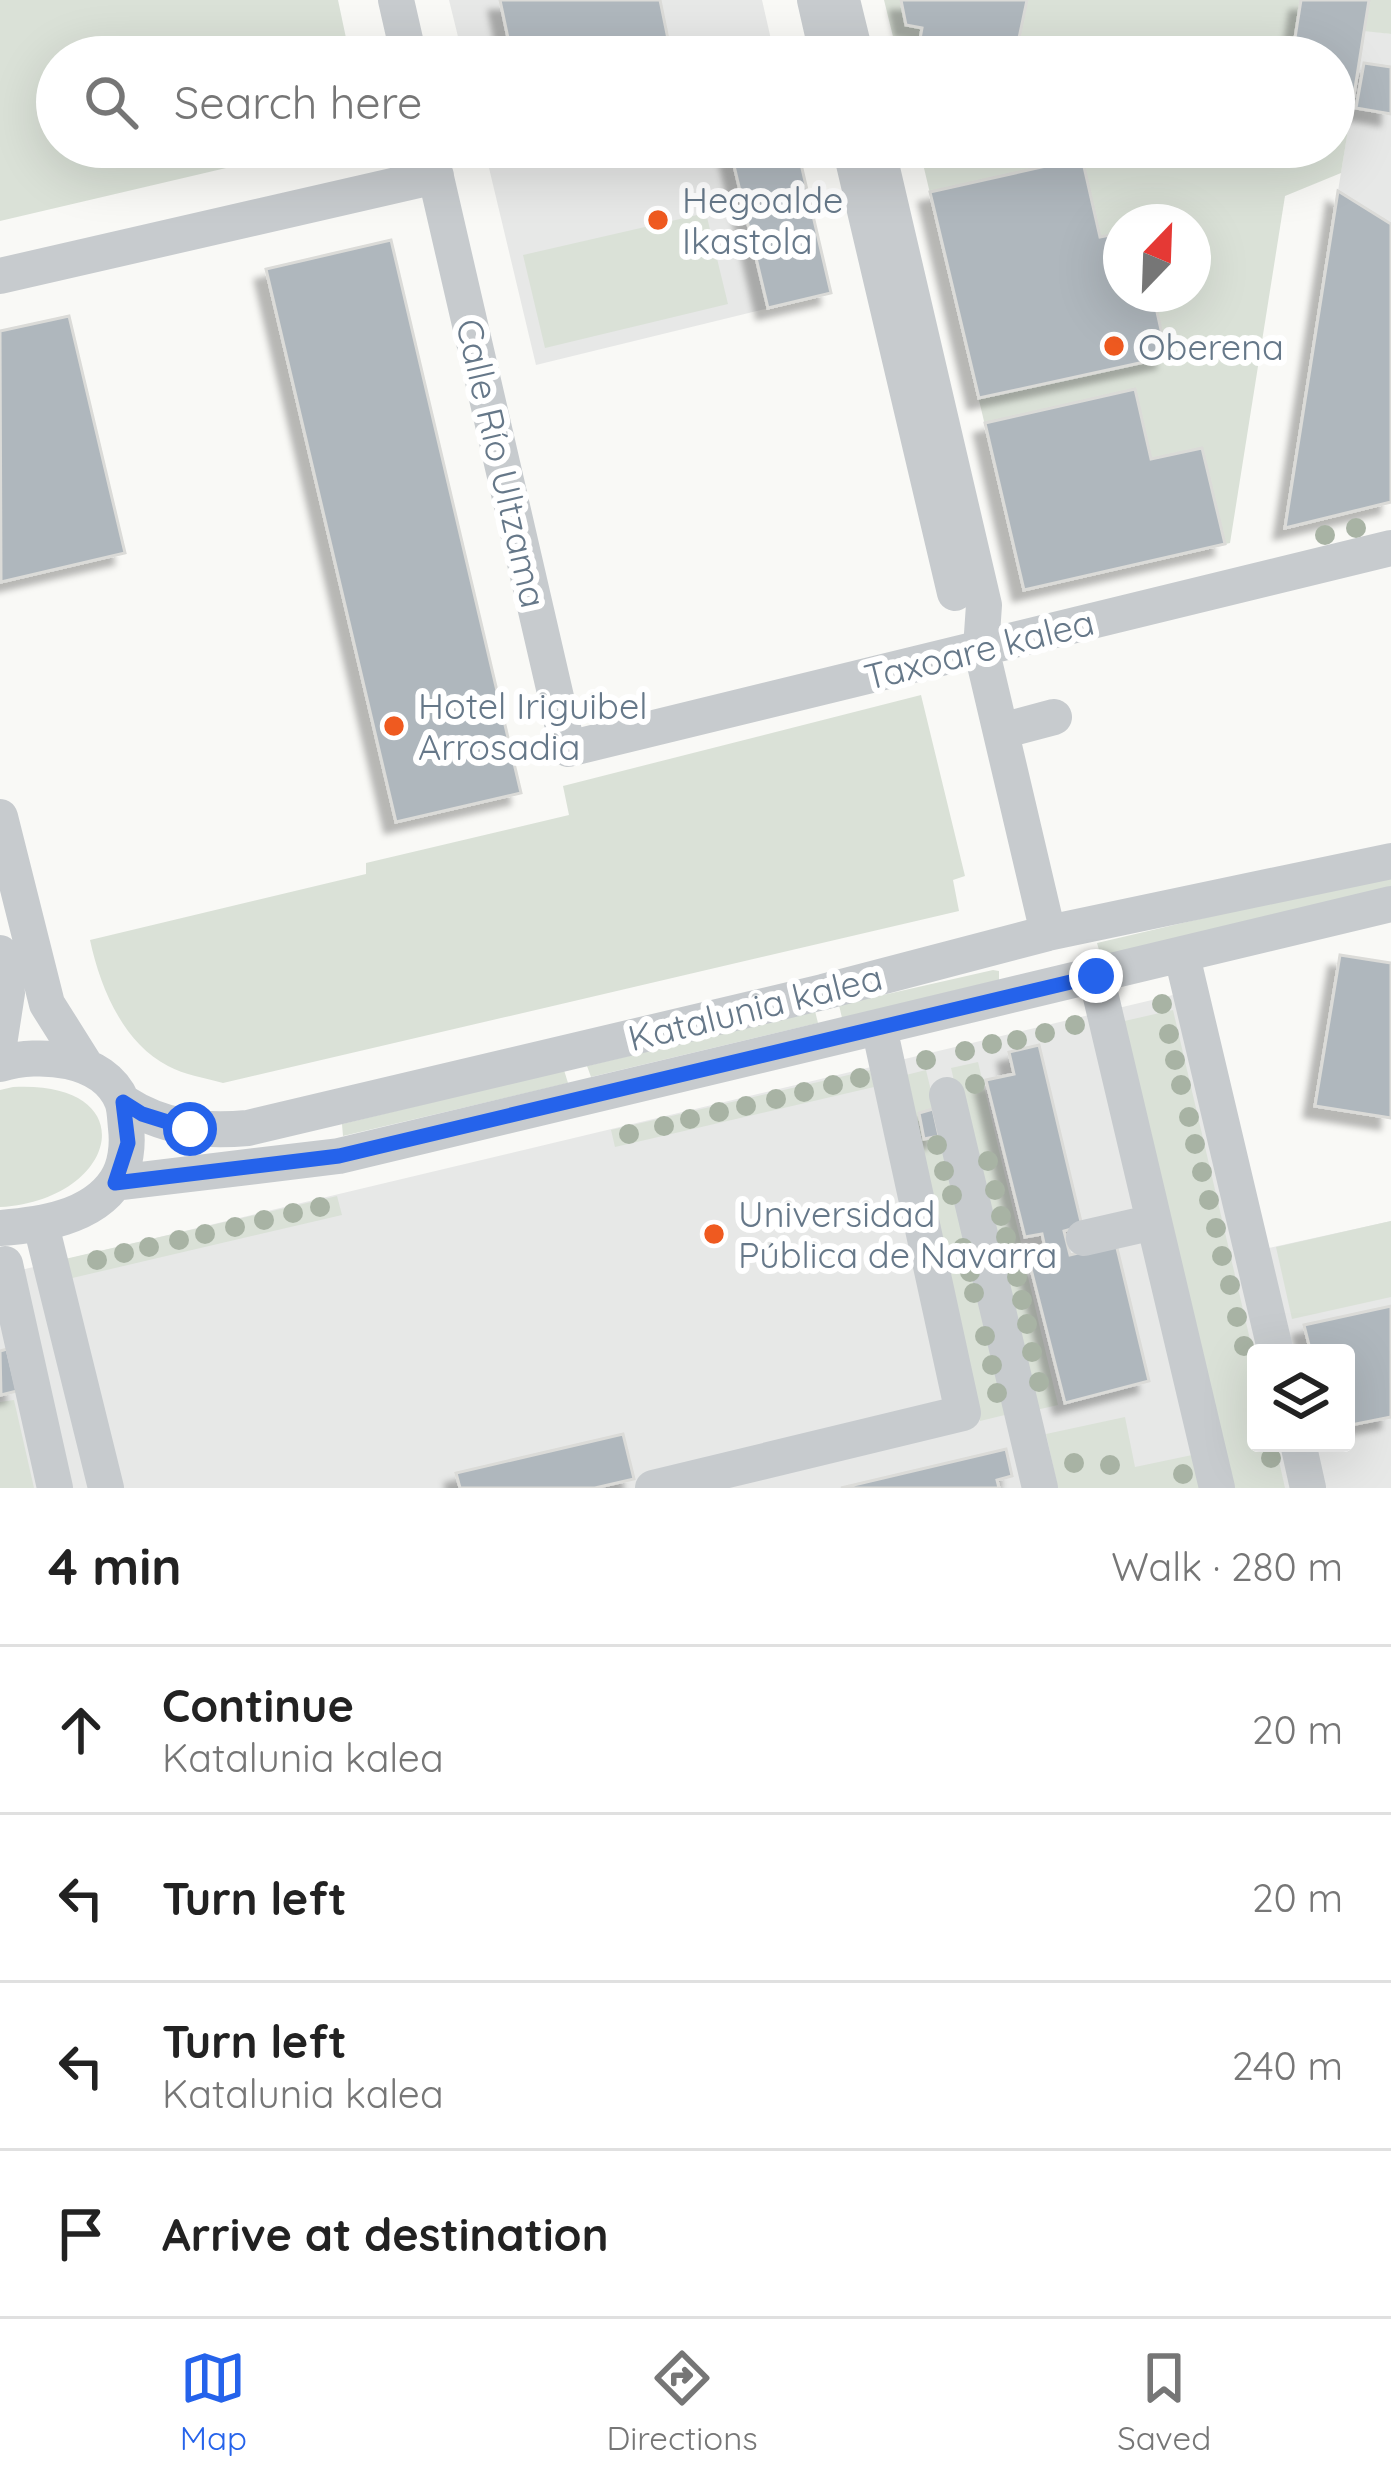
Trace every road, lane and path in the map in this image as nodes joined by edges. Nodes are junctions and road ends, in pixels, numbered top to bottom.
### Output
1 (396, 0) edge
2 (815, 0) edge
3 (842, 0) edge
4 (404, 36) edge
5 (823, 36) edge
6 (851, 36) edge
7 (409, 168) edge
8 (433, 168) edge
9 (855, 168) edge
10 (882, 168) edge
11 (0, 276) edge
12 (1391, 548) edge
13 (981, 648) junction
14 (1057, 728) dead end
15 (1003, 741) junction
16 (568, 749) joint
17 (0, 817) edge
18 (1391, 861) edge
19 (1391, 904) edge
20 (1048, 934) junction
21 (1182, 956) junction
22 (1, 962) edge
23 (1096, 976) junction
24 (879, 1027) junction
25 (0, 1038) edge
26 (0, 1064) edge
27 (86, 1066) junction
28 (947, 1095) dead end
29 (123, 1102) junction
30 (115, 1183) junction
31 (1154, 1222) junction
32 (41, 1225) junction
33 (1084, 1238) dead end
34 (2, 1246) edge
35 (1274, 1344) edge
36 (1300, 1452) edge
37 (1037, 1487) edge
38 (55, 1488) edge
39 (106, 1488) edge
40 (653, 1488) edge
41 (1216, 1488) edge
42 (1308, 1488) edge

1 - 4 street
2 - 5 street
3 - 6 street
7 - 11 street, Calle Río Ultzama
8 - 16 street, Calle Río Ultzama
9 - 13 street
10 - 13 street
12 - 13 street, Taxoare kalea
13 - 15 street
13 - 16 street, Taxoare kalea
14 - 15 street
15 - 20 street
17 - 27 street, Katalunia kalea
18 - 20 street, Katalunia kalea
19 - 21 street, Katalunia kalea
20 - 29 street, Katalunia kalea
21 - 23 street, Katalunia kalea
21 - 35 street
22 - 25 street
23 - 24 street, Katalunia kalea
23 - 31 street
24 - 30 street, Katalunia kalea
24 - 40 street
26 - 27 street
27 - 29 street, Katalunia kalea
28 - 37 street
29 - 30 street
30 - 32 street
31 - 33 street
31 - 41 street
32 - 34 street
32 - 39 street
34 - 38 street
36 - 42 street

